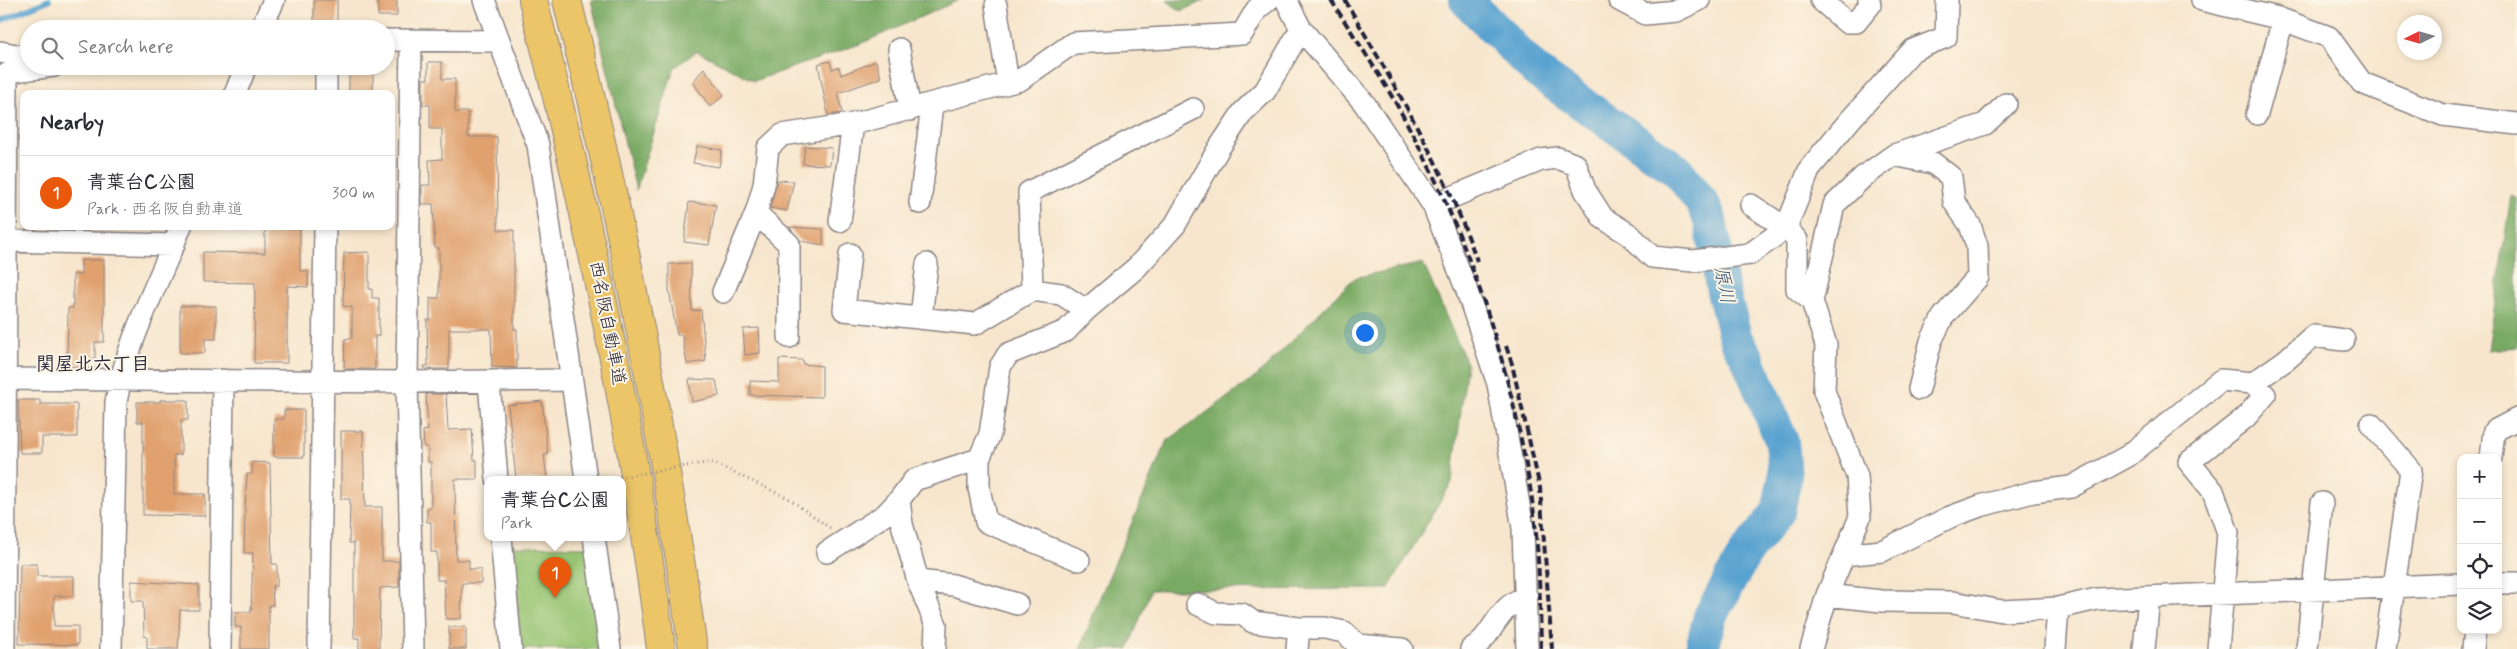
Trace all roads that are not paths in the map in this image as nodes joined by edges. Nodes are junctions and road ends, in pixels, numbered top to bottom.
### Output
1 (274, 0) edge
2 (484, 0) edge
3 (533, 0) edge
4 (567, 0) edge
5 (1268, 0) edge
6 (1286, 0) edge
7 (1619, 0) edge
8 (1699, 0) edge
9 (1821, 0) edge
10 (1869, 0) edge
11 (1947, 0) edge
12 (2202, 0) edge
13 (996, 5) dead end
14 (265, 20) edge
15 (2284, 20) junction
16 (1300, 29) junction
17 (395, 40) edge
18 (411, 40) junction
19 (499, 42) junction
20 (899, 49) dead end
21 (0, 52) edge
22 (20, 60) edge
23 (20, 71) edge
24 (242, 75) edge
25 (326, 75) edge
26 (3, 76) edge
27 (1008, 83) junction
28 (236, 90) edge
29 (326, 90) edge
30 (2006, 104) dead end
31 (932, 105) junction
32 (910, 110) junction
33 (1193, 110) dead end
34 (2257, 114) dead end
35 (853, 124) junction
36 (2517, 124) edge
37 (1894, 155) junction
38 (920, 203) dead end
39 (1433, 205) junction
40 (1751, 205) dead end
41 (756, 213) junction
42 (840, 222) dead end
43 (1786, 228) junction
44 (325, 230) edge
45 (178, 235) edge
46 (7, 241) junction
47 (850, 254) dead end
48 (927, 264) dead end
49 (1032, 290) junction
50 (723, 292) dead end
51 (1812, 301) junction
52 (1086, 310) junction
53 (920, 318) junction
54 (789, 337) dead end
55 (2344, 340) dead end
56 (3, 379) edge
57 (120, 379) junction
58 (223, 380) junction
59 (324, 380) junction
60 (571, 380) junction
61 (407, 382) junction
62 (489, 382) junction
63 (2253, 383) junction
64 (1919, 389) dead end
65 (2517, 419) edge
66 (2370, 424) dead end
67 (2491, 454) edge
68 (979, 459) junction
69 (497, 476) edge
70 (586, 476) edge
71 (899, 500) junction
72 (2322, 503) dead end
73 (502, 541) edge
74 (595, 541) edge
75 (826, 552) dead end
76 (1844, 555) junction
77 (1079, 560) dead end
78 (918, 581) junction
79 (2502, 583) edge
80 (2517, 583) edge
81 (2457, 584) edge
82 (2394, 586) junction
83 (2312, 588) junction
84 (2224, 593) junction
85 (1827, 595) junction
86 (1526, 597) junction
87 (2148, 597) junction
88 (1016, 604) dead end
89 (1197, 604) dead end
90 (2058, 608) junction
91 (2475, 634) edge
92 (1298, 639) edge
93 (4, 649) edge
94 (111, 649) edge
95 (220, 649) edge
96 (319, 649) edge
97 (413, 649) edge
98 (511, 649) edge
99 (610, 649) edge
100 (661, 649) edge
101 (693, 649) edge
102 (935, 649) edge
103 (1402, 649) edge
104 (1471, 649) edge
105 (1527, 649) edge
106 (1811, 649) edge
107 (2055, 649) edge
108 (2144, 649) edge
109 (2218, 649) edge
110 (2306, 649) edge
111 (2385, 649) edge
112 (2473, 649) edge

1 - 14 street
2 - 19 street
3 - 100 highway, 西名阪自動車道
4 - 101 highway, 西名阪自動車道
5 - 27 street
6 - 16 street
7 - 8 street
9 - 10 street
11 - 43 street
12 - 15 street
13 - 27 street
15 - 34 street
15 - 36 street
16 - 39 street
16 - 52 street
17 - 18 street
18 - 19 street
18 - 61 street
19 - 60 street
20 - 32 street
21 - 22 street
23 - 26 street
24 - 28 street
25 - 29 street
26 - 46 street
27 - 31 street
30 - 37 street
31 - 32 street
31 - 38 street
32 - 35 street
33 - 49 street
35 - 41 street
35 - 42 street
37 - 51 street
37 - 64 street
39 - 43 street
39 - 86 street
40 - 43 street
41 - 50 street
41 - 54 street
43 - 51 street
44 - 59 street
45 - 46 street
45 - 57 street
46 - 56 street
47 - 53 street
48 - 53 street
49 - 52 street
49 - 53 street
51 - 76 street
52 - 68 street
55 - 63 street
56 - 57 street
56 - 93 street
57 - 58 street
57 - 94 street
58 - 59 street
58 - 95 street
59 - 61 street
59 - 96 street
60 - 62 street
60 - 70 street
61 - 62 street
61 - 97 street
62 - 69 street
63 - 76 street
63 - 84 street
65 - 67 street
66 - 82 street
68 - 71 street
68 - 77 street
71 - 75 street
71 - 78 street
72 - 83 street
73 - 98 street
74 - 99 street
76 - 85 street
78 - 88 street
78 - 102 street
79 - 80 street
81 - 82 street
82 - 83 street
82 - 111 street
83 - 84 street
83 - 110 street
84 - 87 street
84 - 109 street
85 - 90 street
85 - 106 street
86 - 104 street
86 - 105 street
87 - 90 street
87 - 108 street
89 - 92 street
90 - 107 street
91 - 112 street
92 - 103 street

